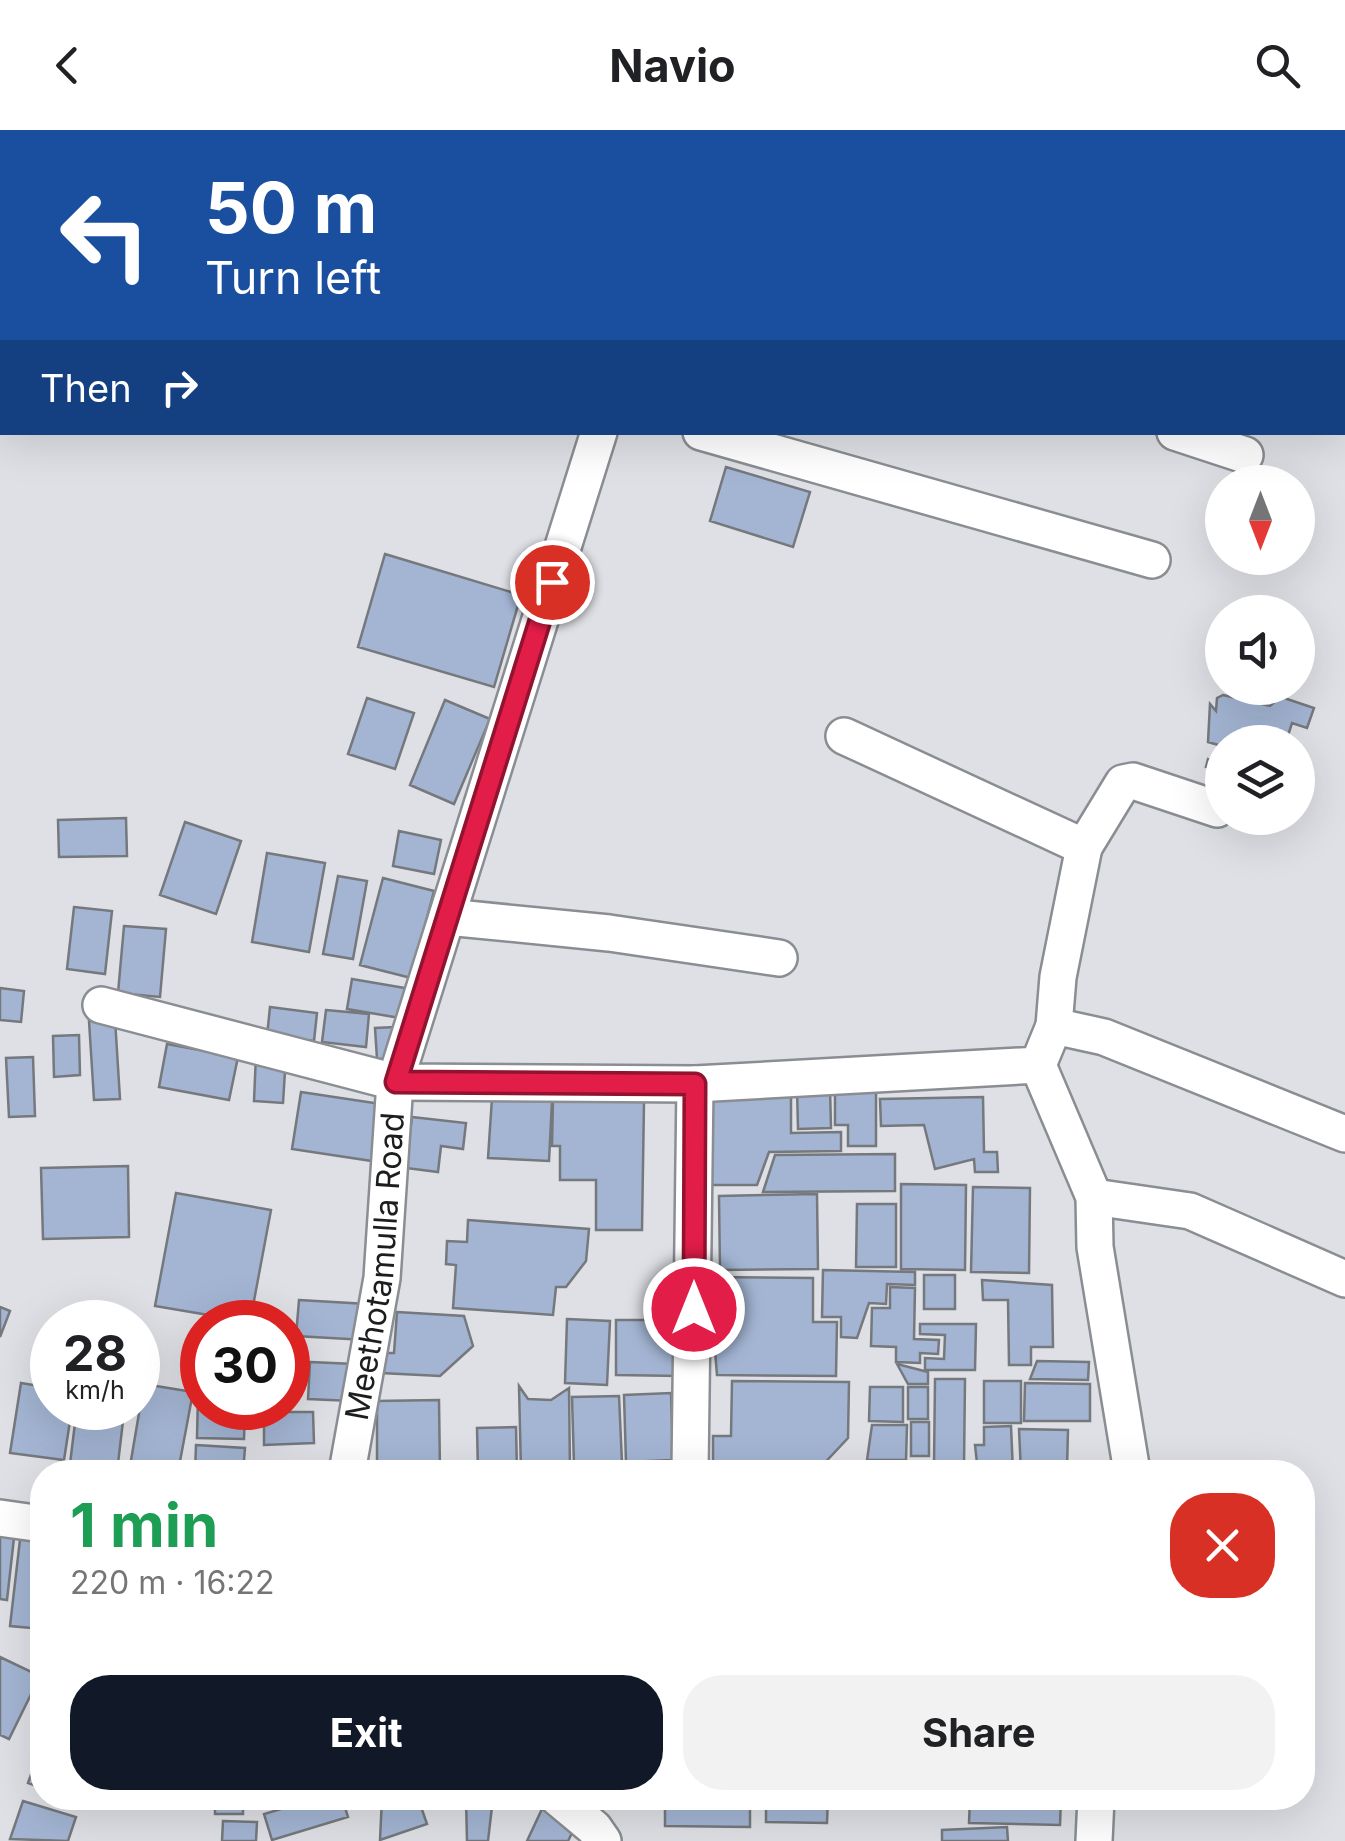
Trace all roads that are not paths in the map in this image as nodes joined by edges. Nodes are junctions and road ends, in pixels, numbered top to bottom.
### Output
1 (598, 435) edge
2 (712, 435) edge
3 (1184, 435) edge
4 (1245, 455) dead end
5 (1152, 560) dead end
6 (844, 736) dead end
7 (1205, 805) edge
8 (1084, 846) junction
9 (447, 918) junction
10 (780, 958) dead end
11 (101, 1005) dead end
12 (1054, 1026) junction
13 (1038, 1065) junction
14 (396, 1082) junction
15 (695, 1084) junction
16 (1345, 1134) edge
17 (1094, 1197) junction
18 (1345, 1279) edge
19 (349, 1460) edge
20 (690, 1460) edge
21 (1130, 1460) edge
22 (0, 1518) edge
23 (30, 1522) edge
24 (572, 1810) edge
25 (1095, 1810) edge
26 (603, 1841) edge
27 (1094, 1841) edge

1 - 9 street, Meethotamulla Road
2 - 5 street
3 - 4 street
6 - 8 street
7 - 8 street
8 - 12 street
9 - 10 street
9 - 14 street, Meethotamulla Road
11 - 14 street
12 - 13 street
12 - 16 street
13 - 15 street
13 - 17 street
14 - 15 street
14 - 19 street, Meethotamulla Road
15 - 20 street
17 - 18 street
17 - 21 street
22 - 23 street
24 - 26 street
25 - 27 street

